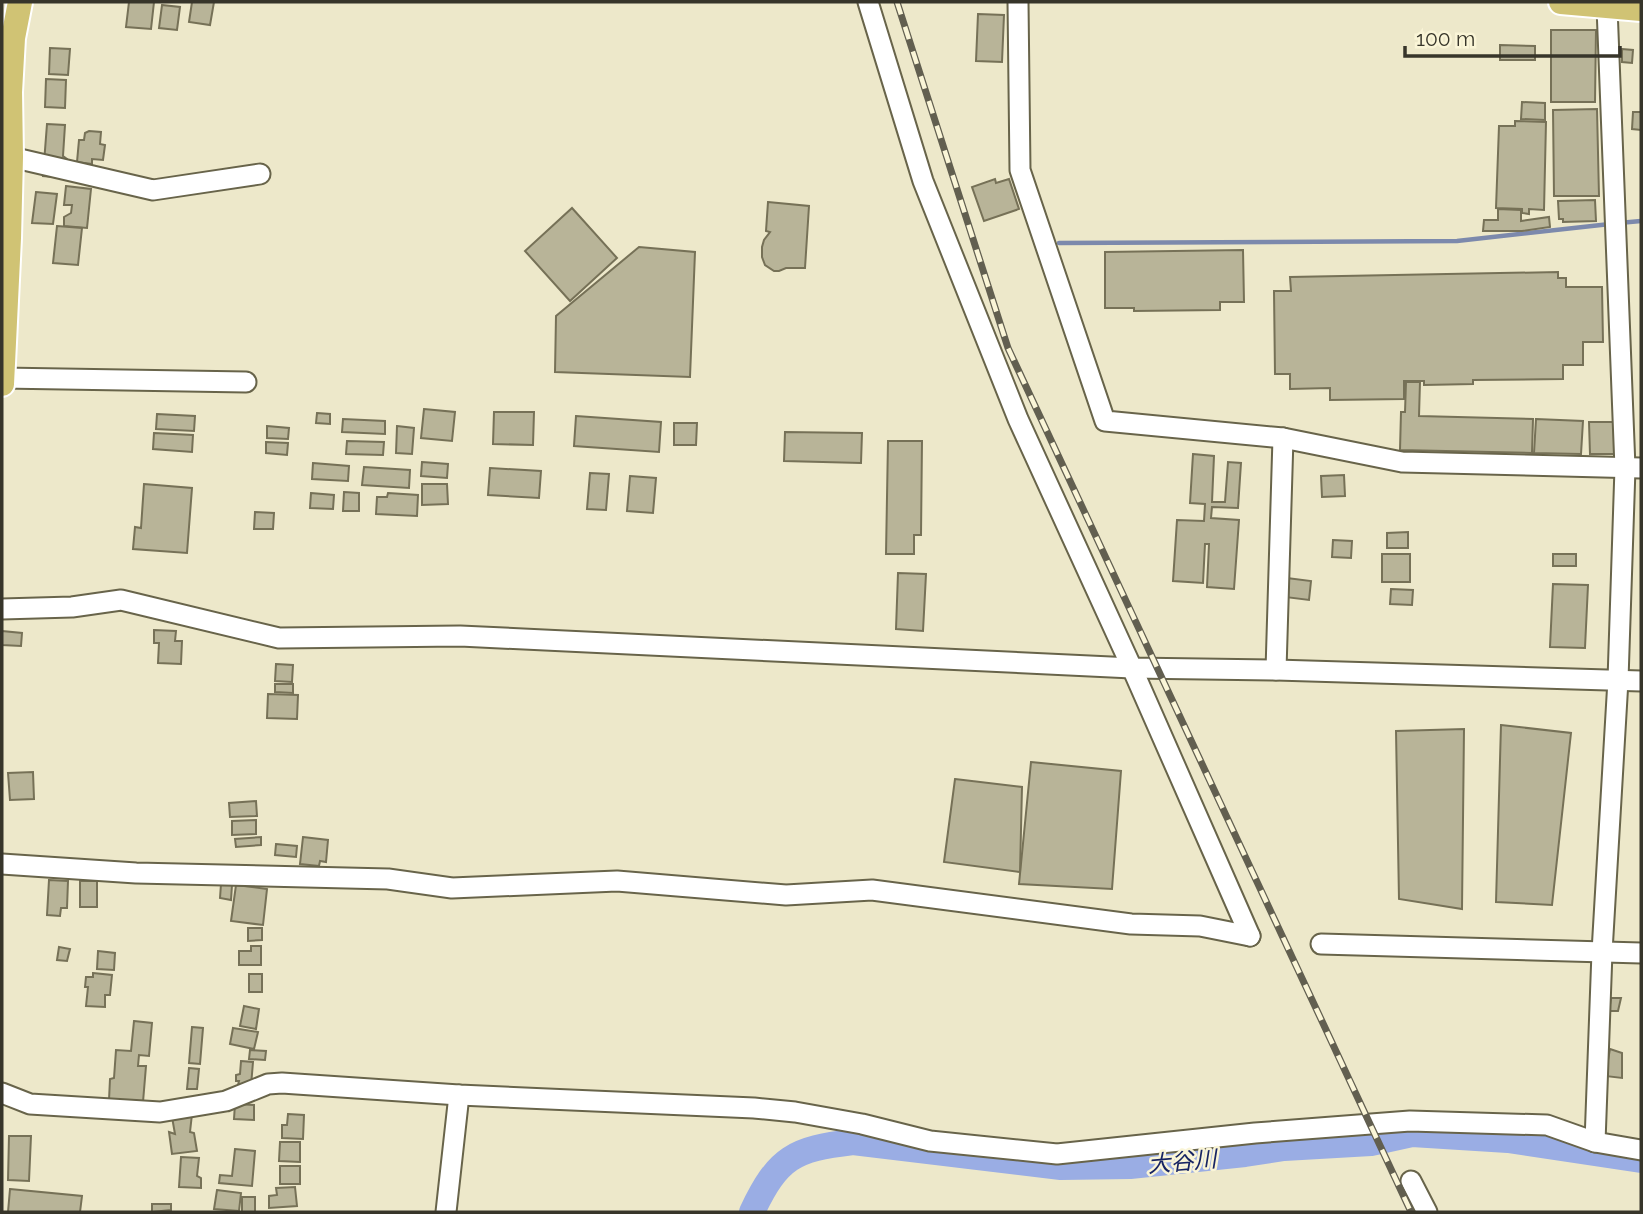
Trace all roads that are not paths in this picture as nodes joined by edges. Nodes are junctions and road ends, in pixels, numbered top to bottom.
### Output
1 (20, 2) edge
2 (868, 2) edge
3 (1018, 2) edge
4 (1562, 2) edge
5 (1608, 7) junction
6 (1641, 9) edge
7 (11, 157) junction
8 (260, 174) dead end
9 (5, 237) edge
10 (2, 378) edge
11 (246, 382) dead end
12 (2, 384) edge
13 (1283, 438) junction
14 (1633, 468) edge
15 (2, 609) edge
16 (1132, 668) junction
17 (1276, 670) junction
18 (1618, 680) junction
19 (1641, 681) edge
20 (2, 864) edge
21 (1321, 944) dead end
22 (1602, 952) junction
23 (1641, 953) edge
24 (2, 1093) edge
25 (459, 1095) junction
26 (1595, 1142) junction
27 (1641, 1150) edge
28 (1411, 1181) dead end
29 (446, 1212) edge
30 (1427, 1212) edge

1 - 7 main road
2 - 16 street
3 - 13 street
4 - 5 main road
5 - 6 main road
5 - 14 street
7 - 8 street
7 - 9 main road
9 - 10 main road
10 - 11 street
10 - 12 main road
13 - 14 street
13 - 17 street
14 - 18 street
15 - 16 street
16 - 17 street
16 - 20 street
17 - 18 street
18 - 19 street
18 - 22 street
21 - 22 street
22 - 23 street
22 - 26 street
24 - 25 street
25 - 26 street
25 - 29 street
26 - 27 street
28 - 30 street

